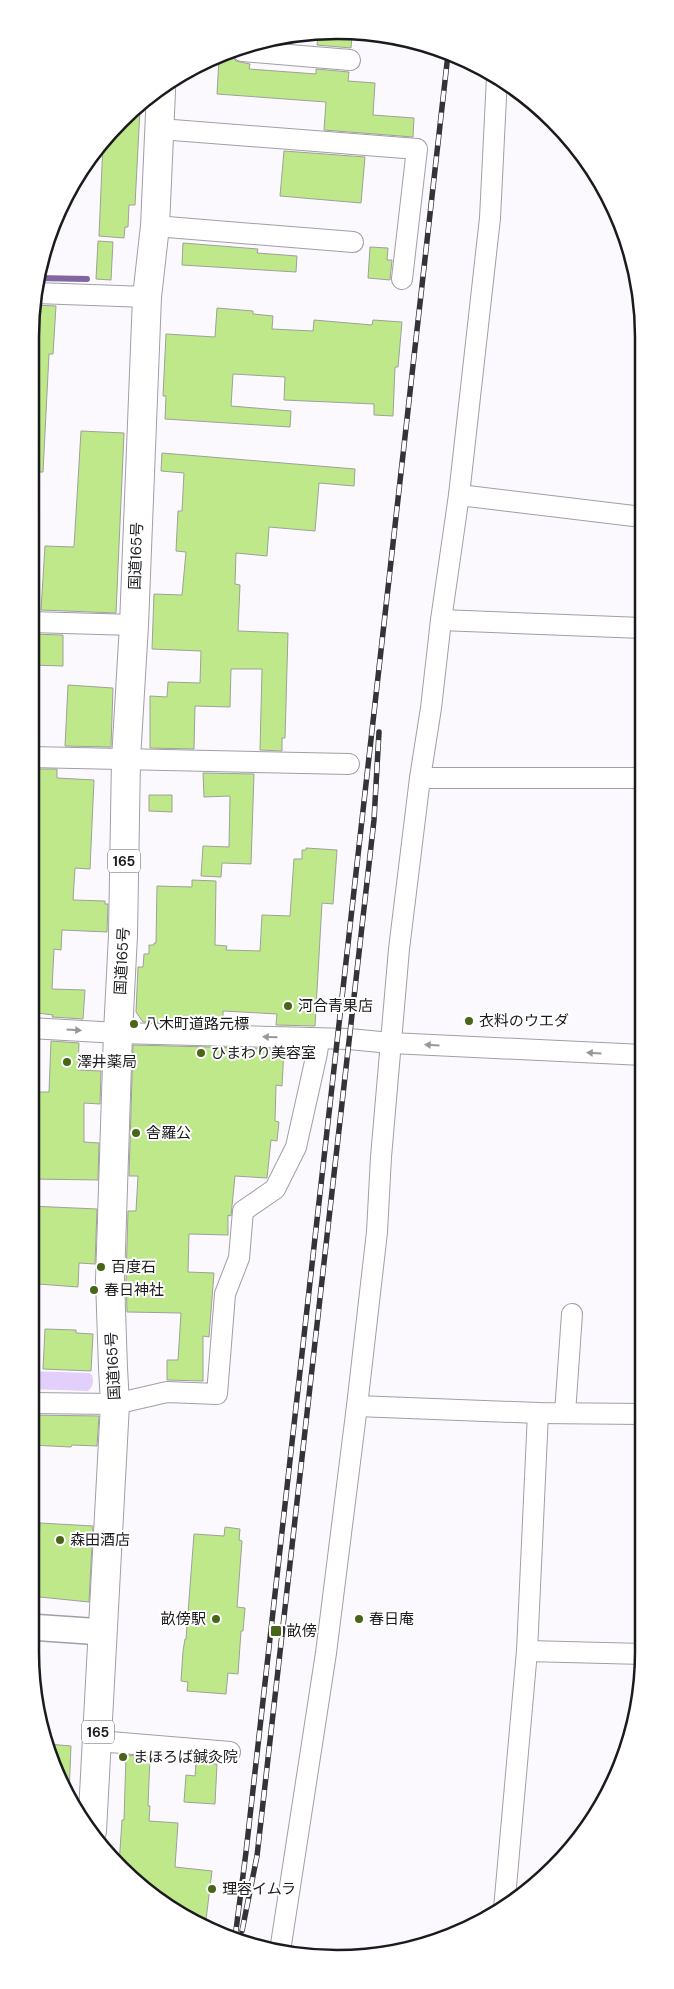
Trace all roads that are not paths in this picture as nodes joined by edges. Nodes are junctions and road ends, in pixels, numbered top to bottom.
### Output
1 (251, 52) edge
2 (350, 60) dead end
3 (498, 86) edge
4 (161, 96) edge
5 (160, 129) junction
6 (155, 226) junction
7 (353, 242) dead end
8 (402, 279) dead end
9 (42, 293) edge
10 (147, 297) junction
11 (459, 495) junction
12 (635, 516) edge
13 (441, 620) junction
14 (39, 622) edge
15 (134, 625) junction
16 (635, 628) edge
17 (39, 757) edge
18 (126, 758) junction
19 (349, 764) dead end
20 (420, 778) junction
21 (635, 778) edge
22 (39, 1029) edge
23 (118, 1033) junction
24 (319, 1038) junction
25 (391, 1043) junction
26 (635, 1055) edge
27 (572, 1314) dead end
28 (39, 1403) edge
29 (115, 1404) junction
30 (357, 1406) junction
31 (538, 1413) junction
32 (565, 1413) junction
33 (635, 1414) edge
34 (39, 1627) edge
35 (103, 1632) junction
36 (527, 1651) junction
37 (635, 1654) edge
38 (98, 1741) junction
39 (230, 1752) dead end
40 (93, 1823) edge
41 (505, 1899) edge
42 (281, 1945) edge

1 - 2 street
3 - 11 street
4 - 5 highway, 国道165号 / 165
5 - 6 highway, 国道165号 / 165
5 - 8 street
6 - 7 street
6 - 10 highway, 国道165号 / 165
9 - 10 street
10 - 15 highway, 国道165号 / 165
11 - 12 street
11 - 13 street
13 - 16 street
13 - 20 street
14 - 15 street
15 - 18 highway, 国道165号 / 165
17 - 18 street
18 - 19 street
18 - 23 highway, 国道165号 / 165
20 - 21 street
20 - 25 street
22 -> 23 street
24 -> 23 street
23 - 29 highway, 国道165号 / 165
24 - 25 street
24 - 29 street
26 -> 25 street
25 - 30 street
27 - 32 street
28 - 29 street
29 - 35 highway, 国道165号 / 165
30 - 31 street
30 - 42 street
31 - 32 street
31 - 36 street
32 - 33 street
34 - 35 main road
35 - 38 highway, 国道165号 / 165
36 - 37 street
36 - 41 street
38 - 39 street
38 - 40 highway, 国道165号 / 165

